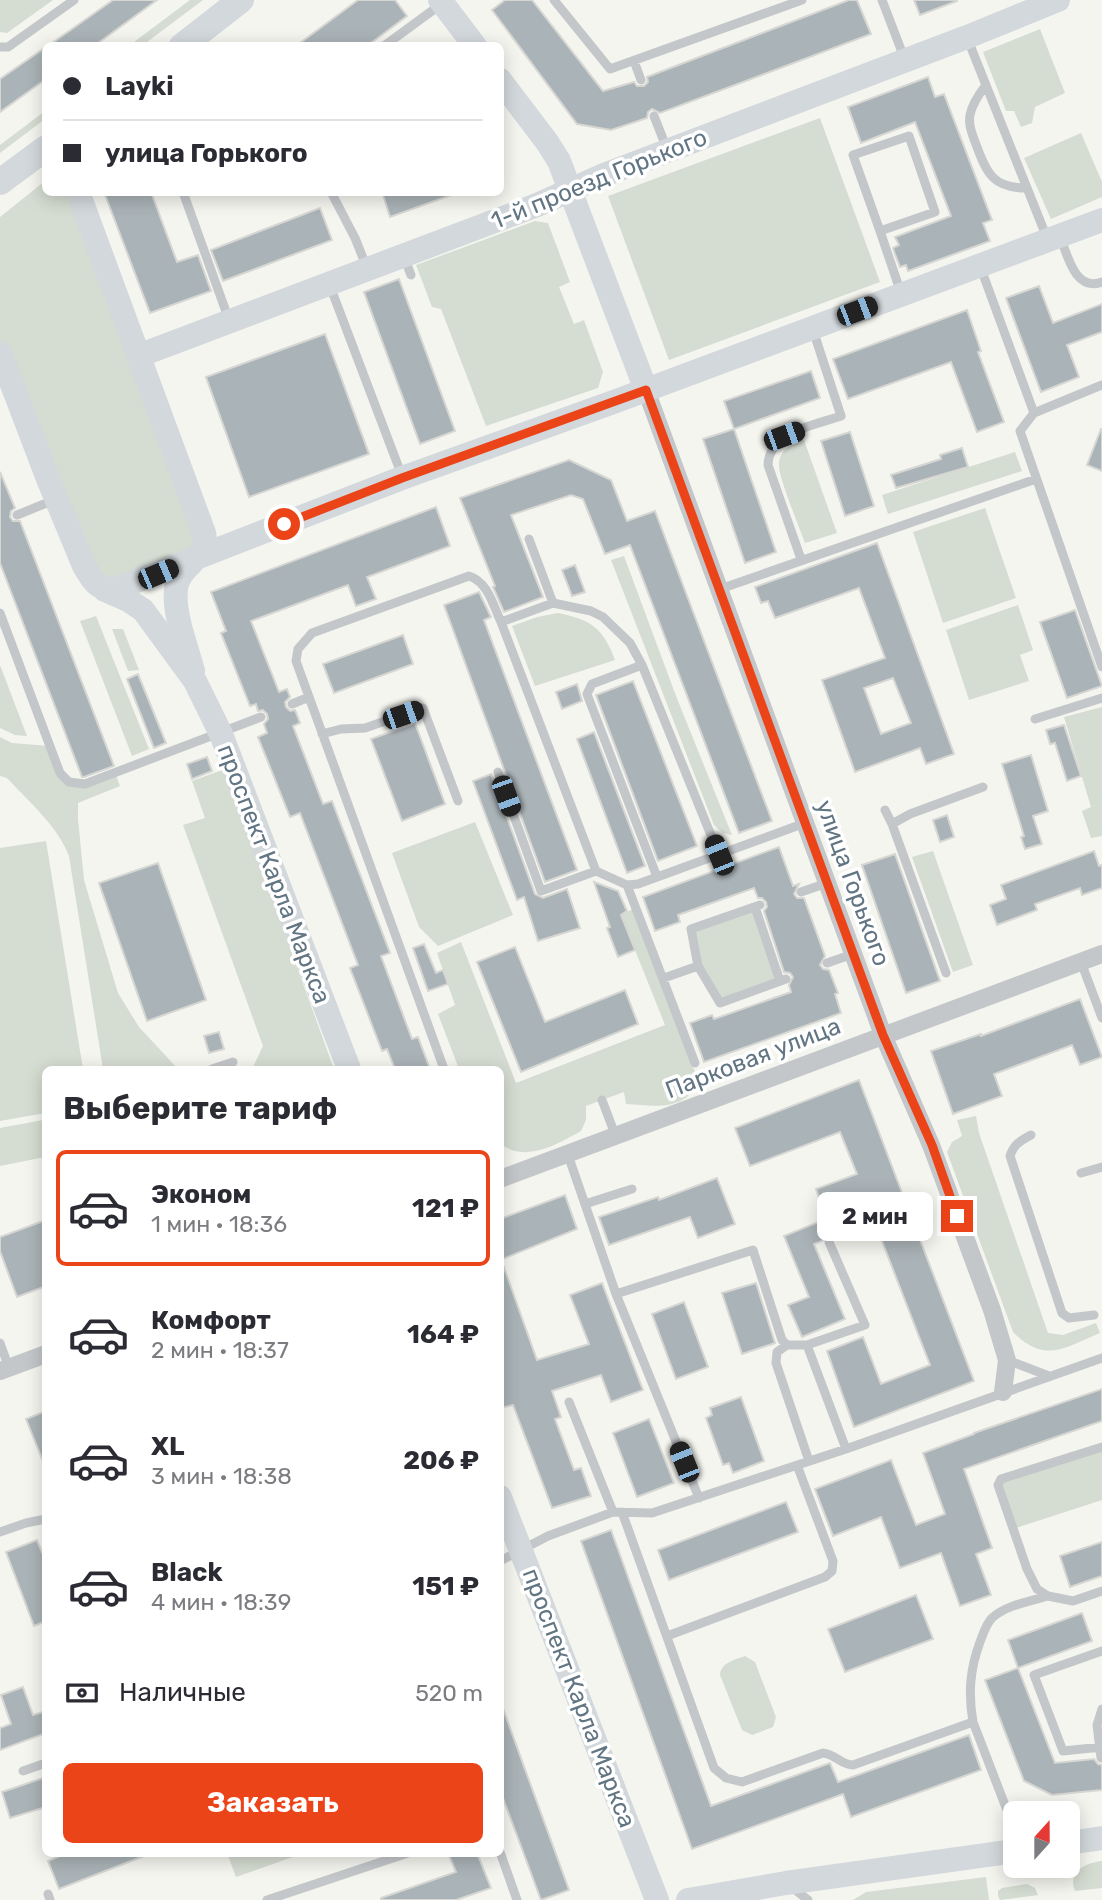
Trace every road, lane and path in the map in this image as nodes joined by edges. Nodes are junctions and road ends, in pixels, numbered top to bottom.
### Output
1 (74, 0) edge
2 (241, 0) edge
3 (554, 0) edge
4 (802, 0) edge
5 (882, 0) edge
6 (1058, 0) edge
7 (443, 1) edge
8 (967, 37) junction
9 (187, 42) edge
10 (389, 42) edge
11 (472, 42) edge
12 (0, 47) edge
13 (905, 60) junction
14 (634, 61) junction
15 (641, 79) dead end
16 (504, 85) edge
17 (986, 86) junction
18 (654, 116) dead end
19 (42, 151) edge
20 (668, 151) junction
21 (0, 182) edge
22 (1026, 188) junction
23 (571, 190) junction
24 (79, 196) edge
25 (184, 196) edge
26 (333, 196) edge
27 (1102, 220) edge
28 (880, 231) junction
29 (1054, 238) junction
30 (980, 265) junction
31 (367, 269) junction
32 (1102, 282) edge
33 (329, 284) junction
34 (902, 294) junction
35 (230, 321) junction
36 (813, 328) junction
37 (0, 353) edge
38 (138, 356) junction
39 (1102, 385) edge
40 (646, 390) junction
41 (1034, 413) junction
42 (402, 478) junction
43 (1036, 479) junction
44 (56, 500) junction
45 (17, 514) dead end
46 (529, 539) dead end
47 (198, 557) junction
48 (800, 559) junction
49 (720, 589) junction
50 (105, 590) junction
51 (553, 603) junction
52 (0, 613) edge
53 (501, 622) junction
54 (642, 665) junction
55 (1102, 667) edge
56 (195, 681) junction
57 (309, 697) junction
58 (1102, 698) edge
59 (292, 704) dead end
60 (261, 717) dead end
61 (1035, 719) dead end
62 (221, 734) junction
63 (322, 734) junction
64 (498, 772) dead end
65 (983, 787) dead end
66 (458, 801) dead end
67 (885, 810) dead end
68 (805, 823) junction
69 (892, 824) junction
70 (719, 855) junction
71 (596, 870) junction
72 (657, 877) junction
73 (827, 883) junction
74 (627, 885) junction
75 (802, 892) dead end
76 (853, 954) junction
77 (1102, 954) edge
78 (1081, 962) junction
79 (827, 963) dead end
80 (698, 966) junction
81 (946, 972) dead end
82 (664, 978) junction
83 (1102, 1018) edge
84 (883, 1035) junction
85 (233, 1062) dead end
86 (695, 1063) dead end
87 (221, 1066) edge
88 (348, 1066) edge
89 (443, 1066) edge
90 (602, 1100) dead end
91 (1031, 1135) dead end
92 (616, 1137) junction
93 (568, 1154) junction
94 (1102, 1167) edge
95 (1081, 1173) dead end
96 (504, 1178) edge
97 (632, 1189) dead end
98 (585, 1204) junction
99 (829, 1242) dead end
100 (616, 1294) junction
101 (1094, 1315) dead end
102 (0, 1343) edge
103 (787, 1345) junction
104 (807, 1345) junction
105 (42, 1355) edge
106 (1102, 1358) edge
107 (1007, 1360) junction
108 (4, 1369) edge
109 (1049, 1376) junction
110 (1003, 1392) junction
111 (569, 1402) dead end
112 (1102, 1447) edge
113 (846, 1449) junction
114 (809, 1461) junction
115 (797, 1465) junction
116 (699, 1498) junction
117 (618, 1512) junction
118 (504, 1518) edge
119 (42, 1520) edge
120 (0, 1532) edge
121 (511, 1555) edge
122 (1102, 1591) edge
123 (1048, 1596) junction
124 (667, 1636) junction
125 (1102, 1651) edge
126 (1102, 1709) edge
127 (973, 1722) junction
128 (1101, 1747) edge
129 (1101, 1758) edge
130 (42, 1764) edge
131 (23, 1771) dead end
132 (1003, 1801) edge
133 (1102, 1838) edge
134 (1080, 1841) edge
135 (1003, 1853) edge
136 (396, 1857) edge
137 (502, 1857) edge
138 (786, 1883) junction
139 (268, 1900) edge
140 (517, 1900) edge
141 (657, 1900) edge
142 (688, 1900) edge
143 (808, 1900) edge

1 - 12 lane
2 - 9 main road
3 - 14 lane
4 - 14 lane
5 - 13 lane
6 - 8 street, 1-й проезд Горького
7 - 10 lane
7 - 11 street
8 - 13 street, 1-й проезд Горького
8 - 17 lane
13 - 20 street, 1-й проезд Горького
14 - 15 lane
16 - 23 street
17 - 22 lane
17 - 22 lane
18 - 20 lane
19 - 21 main road
20 - 23 street, 1-й проезд Горького
22 - 29 lane
23 - 31 street, 1-й проезд Горького
23 - 40 street
24 - 38 street
25 - 35 lane
26 - 31 lane
27 - 29 street
28 - 28 lane
28 - 34 lane
29 - 30 street
29 - 32 lane
30 - 34 street
30 - 41 lane
31 - 33 street, 1-й проезд Горького
33 - 35 street, 1-й проезд Горького
33 - 42 lane
34 - 36 street
35 - 38 street, 1-й проезд Горького
36 - 40 street
36 - 48 lane
37 - 44 street, проспект Карла Маркса
38 - 47 street
39 - 41 lane
40 - 42 street
40 - 49 street, улица Горького
41 - 43 lane
42 - 47 street
43 - 48 lane
43 - 55 lane
44 - 45 lane
44 - 50 street, проспект Карла Маркса
46 - 51 lane
47 - 50 street
47 - 56 street, проспект Карла Маркса
48 - 49 lane
49 - 68 street, улица Горького
50 - 56 street, проспект Карла Маркса
51 - 53 lane
51 - 54 lane
52 - 62 lane
53 - 57 lane
53 - 71 lane
54 - 70 lane
54 - 72 lane
56 - 62 street, проспект Карла Маркса
57 - 59 lane
57 - 63 lane
58 - 61 lane
60 - 62 lane
62 - 88 street, проспект Карла Маркса
63 - 66 lane
63 - 89 lane
64 - 71 lane
65 - 69 lane
67 - 69 lane
68 - 70 lane
68 - 73 street, улица Горького
69 - 81 lane
70 - 72 lane
71 - 74 lane
72 - 74 lane
73 - 75 lane
73 - 76 street, улица Горького
74 - 82 lane
76 - 79 lane
76 - 84 street, улица Горького
77 - 78 street, Парковая улица
78 - 83 lane
78 - 84 street, Парковая улица
80 - 80 lane
80 - 82 lane
82 - 86 lane
84 - 92 street, Парковая улица
84 - 107 street, улица Горького
85 - 87 lane
90 - 92 lane
91 - 101 lane
92 - 93 street, Парковая улица
93 - 96 street, Парковая улица
93 - 98 lane
94 - 95 lane
97 - 98 lane
98 - 100 lane
99 - 104 lane
100 - 103 lane
100 - 116 lane
102 - 108 lane
103 - 104 lane
103 - 114 lane
104 - 113 lane
105 - 108 street
106 - 109 lane
107 - 109 lane
107 - 110 street, улица Горького
109 - 110 lane
110 - 113 lane
111 - 117 lane
112 - 123 lane
113 - 114 lane
114 - 115 lane
115 - 116 lane
115 - 124 lane
116 - 117 lane
117 - 121 lane
117 - 124 lane
118 - 121 street, проспект Карла Маркса
119 - 120 lane
121 - 141 street, проспект Карла Маркса
122 - 123 lane
123 - 127 lane
124 - 127 lane
125 - 128 lane
126 - 128 lane
127 - 132 lane
128 - 129 lane
130 - 131 lane
133 - 134 street
135 - 138 street
136 - 139 lane
137 - 140 lane
138 - 142 street
138 - 143 lane

